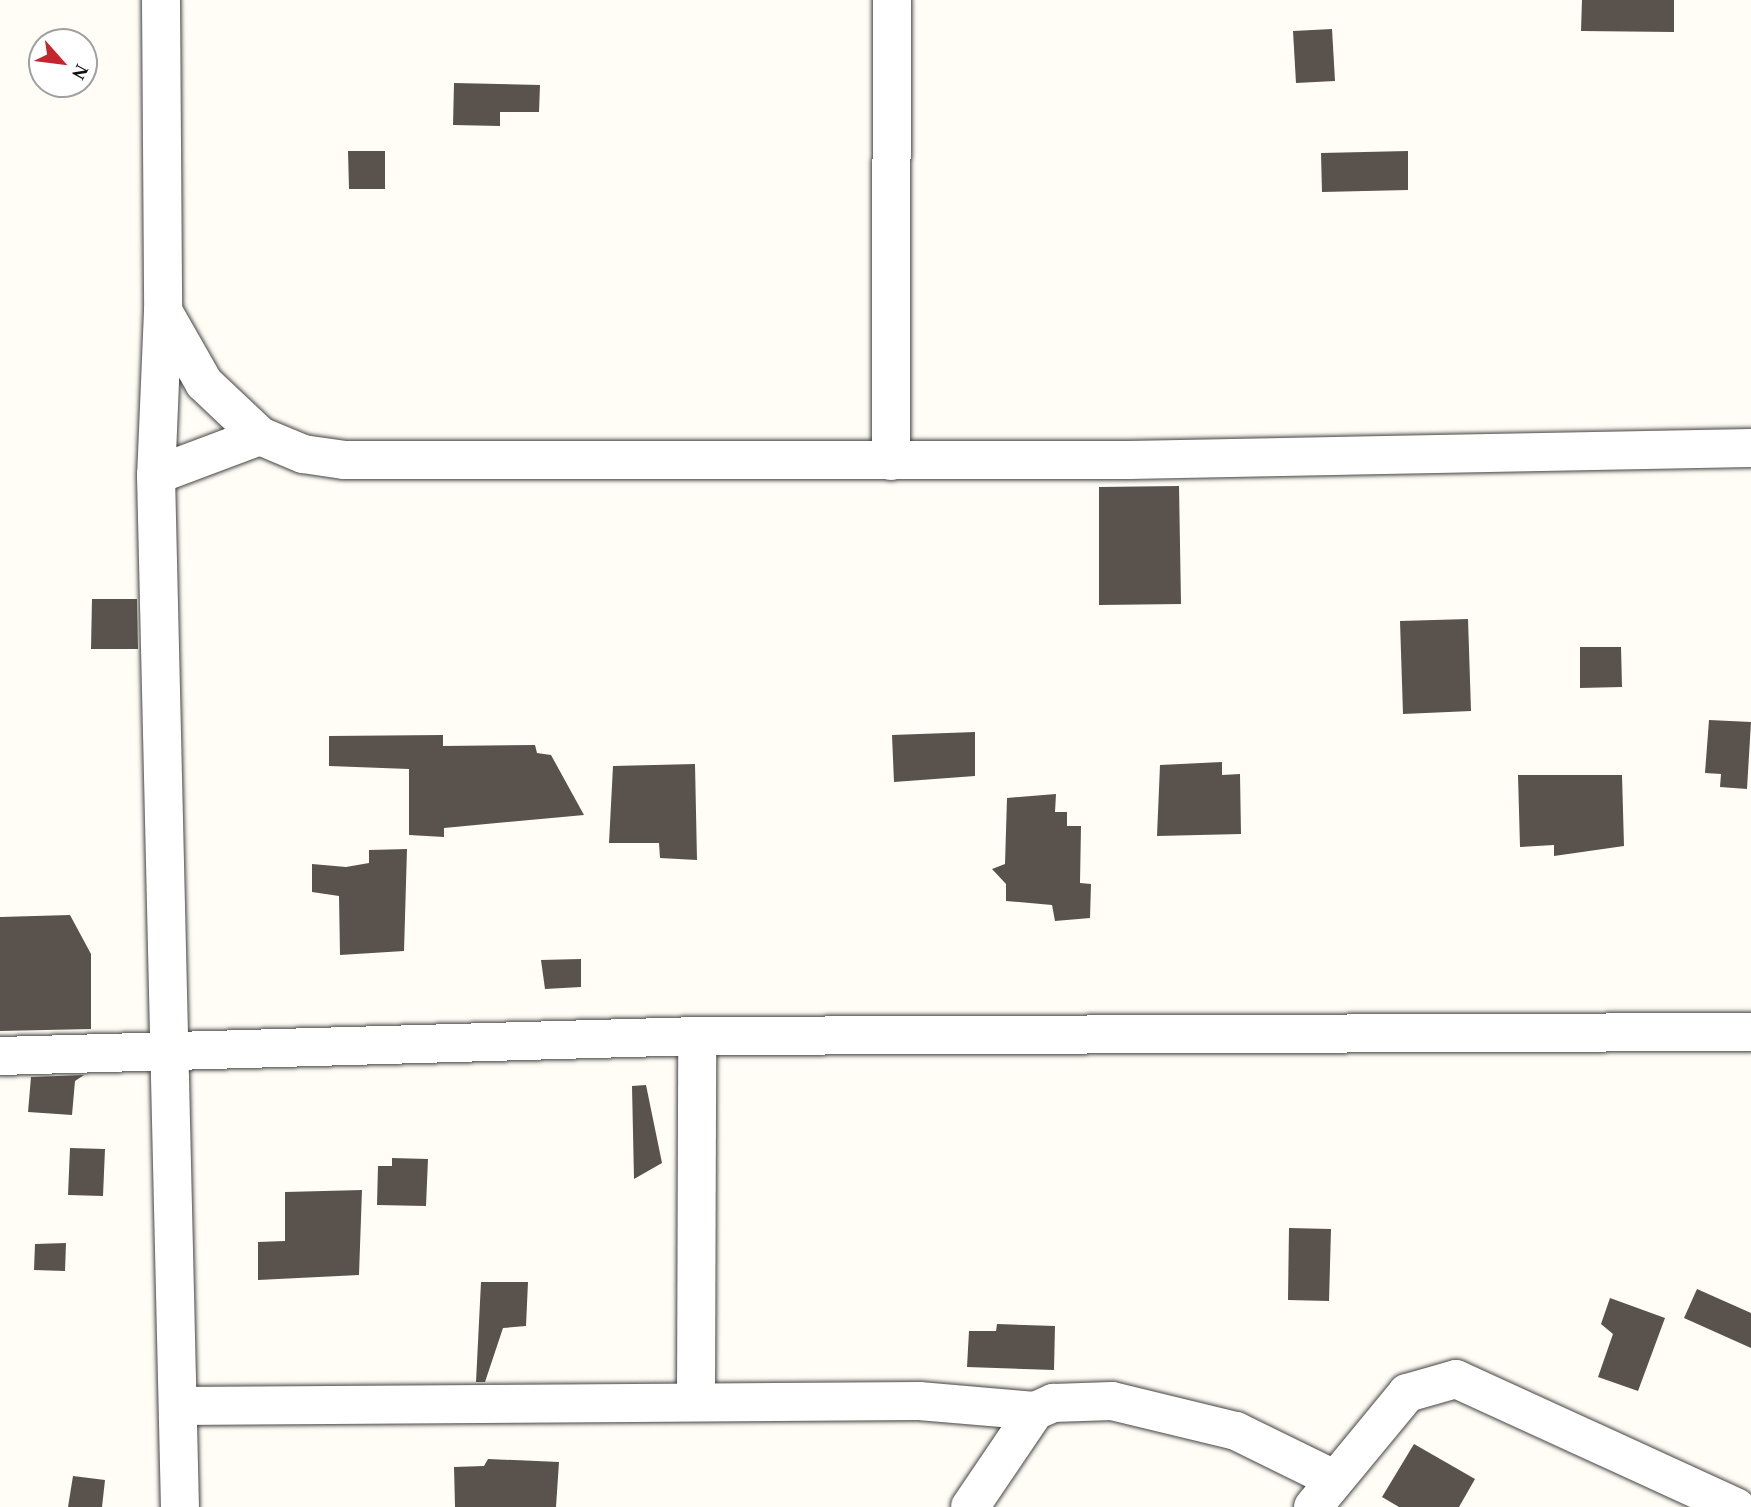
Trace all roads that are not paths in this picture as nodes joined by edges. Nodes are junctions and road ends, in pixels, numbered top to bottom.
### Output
1 (161, 0) edge
2 (892, 0) edge
3 (163, 311) junction
4 (260, 436) junction
5 (1751, 448) edge
6 (891, 461) junction
7 (156, 475) junction
8 (1751, 1032) edge
9 (698, 1036) junction
10 (173, 1052) junction
11 (0, 1056) edge
12 (696, 1399) junction
13 (179, 1406) junction
14 (1035, 1411) junction
15 (1322, 1492) edge
16 (180, 1507) edge
17 (970, 1507) edge
18 (1736, 1507) edge

1 - 3 street
2 - 6 street
3 - 4 street
3 - 7 street
4 - 6 street
4 - 7 street
5 - 6 street
7 - 10 street
8 - 9 street
9 - 10 street
9 - 12 street
10 - 11 street
10 - 13 street
12 - 13 street
12 - 14 street
13 - 16 street
14 - 15 street
14 - 17 street
15 - 18 street

